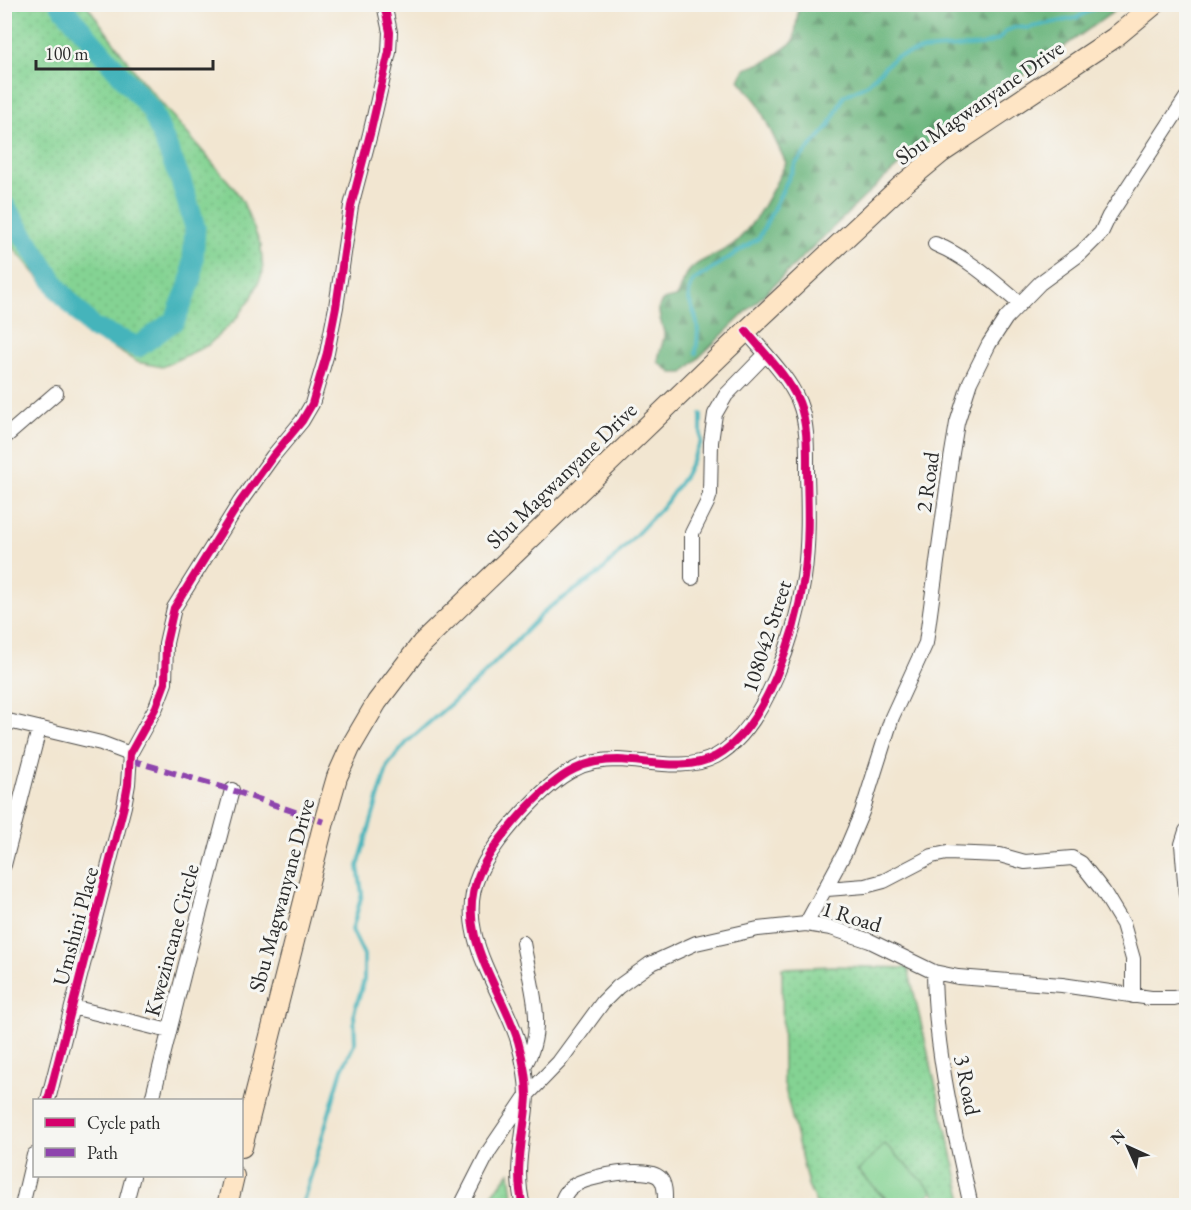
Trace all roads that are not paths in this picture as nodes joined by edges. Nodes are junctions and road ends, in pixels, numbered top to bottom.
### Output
1 (384, 4) edge
2 (1155, 4) edge
3 (1186, 98) edge
4 (935, 244) dead end
5 (1019, 303) junction
6 (746, 331) junction
7 (765, 355) junction
8 (57, 393) dead end
9 (4, 438) edge
10 (692, 578) dead end
11 (4, 720) edge
12 (39, 729) junction
13 (130, 757) junction
14 (232, 790) dead end
15 (1186, 831) edge
16 (4, 865) edge
17 (826, 889) junction
18 (1186, 894) edge
19 (806, 924) junction
20 (523, 943) dead end
21 (934, 972) junction
22 (1133, 996) junction
23 (1186, 996) edge
24 (72, 1007) junction
25 (169, 1031) junction
26 (524, 1066) junction
27 (527, 1095) junction
28 (49, 1099) edge
29 (152, 1099) edge
30 (243, 1143) edge
31 (33, 1159) edge
32 (133, 1177) edge
33 (234, 1177) edge
34 (22, 1206) edge
35 (125, 1206) edge
36 (227, 1206) edge
37 (461, 1206) edge
38 (523, 1206) edge
39 (560, 1206) edge
40 (665, 1206) edge
41 (971, 1206) edge

1 - 13 street
2 - 6 main road, Sbu Magwanyane Drive
3 - 5 street, 2 Road
4 - 5 street
5 - 17 street, 2 Road
6 - 7 street, 108042 Street
6 - 30 main road, Sbu Magwanyane Drive
7 - 10 street
7 - 26 street, 108042 Street
8 - 9 street
11 - 12 street
12 - 13 street
12 - 16 street
13 - 24 street, Umshini Place
14 - 25 street, Kwezincane Circle
15 - 18 street
17 - 19 street, 2 Road
17 - 22 street
19 - 21 street, 1 Road
19 - 27 street, 1 Road
20 - 26 street
21 - 22 street, 1 Road
21 - 41 street, 3 Road
22 - 23 street, 1 Road
24 - 25 street
24 - 28 street, Umshini Place
25 - 29 street, Kwezincane Circle
26 - 27 street, 108042 Street
27 - 37 street
27 - 38 street, 108042 Street
31 - 34 street
32 - 35 street
33 - 36 main road
39 - 40 street

